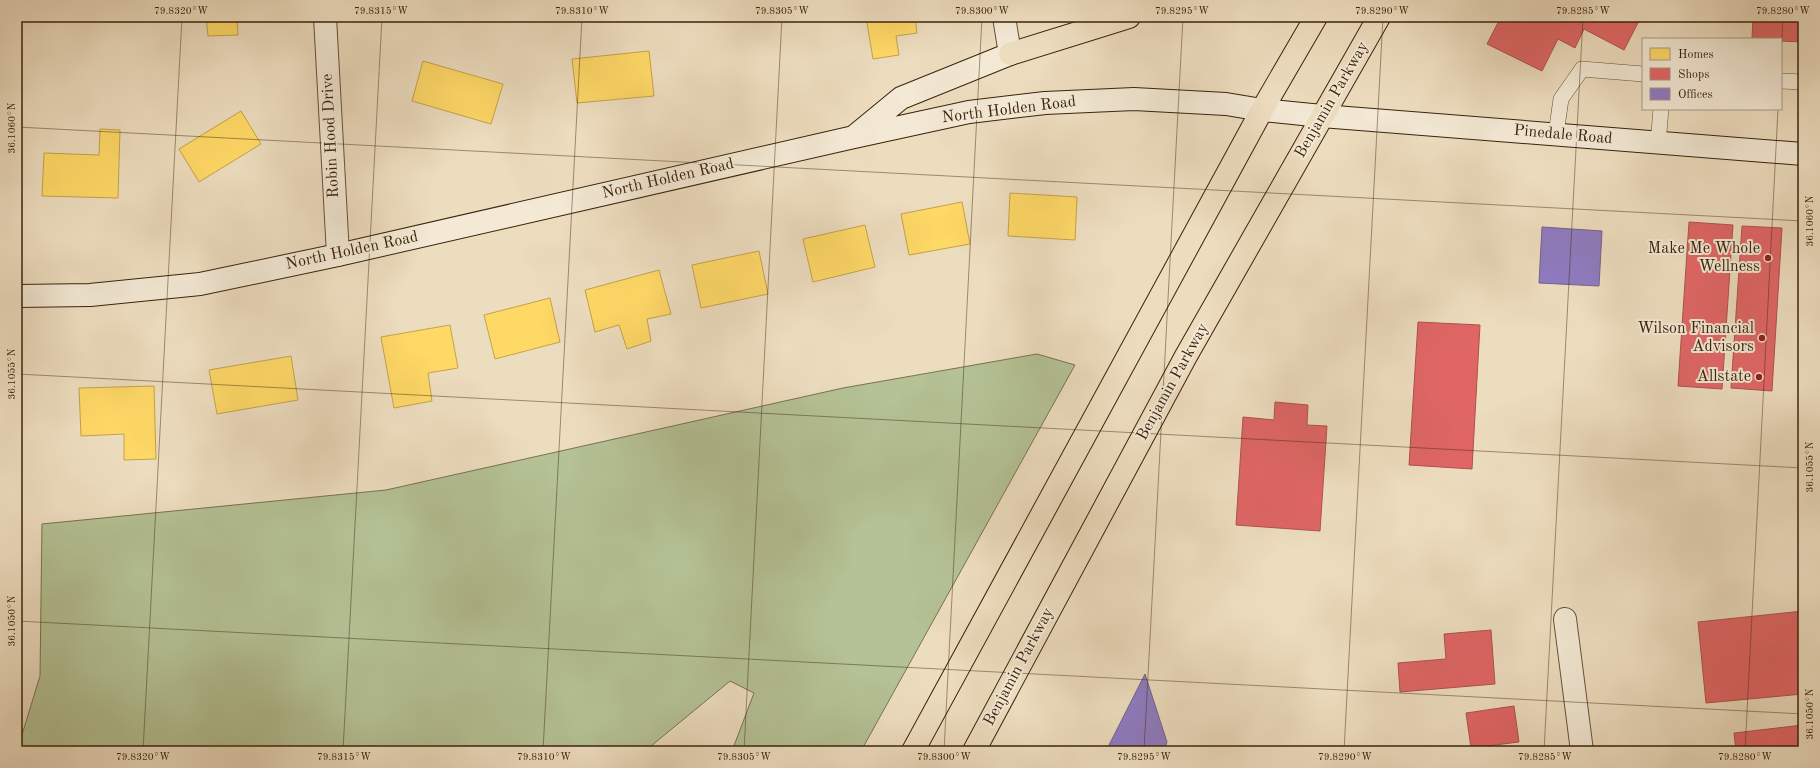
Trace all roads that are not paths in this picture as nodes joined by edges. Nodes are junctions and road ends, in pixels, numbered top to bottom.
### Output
1 (325, 17) edge
2 (1004, 17) edge
3 (1129, 17) edge
4 (1316, 17) edge
5 (1379, 17) edge
6 (1010, 54) junction
7 (1642, 74) edge
8 (1782, 81) edge
9 (1803, 82) edge
10 (1262, 110) junction
11 (1661, 110) edge
12 (1322, 116) junction
13 (1556, 134) junction
14 (854, 137) junction
15 (1658, 143) junction
16 (1803, 154) edge
17 (338, 255) junction
18 (17, 296) edge
19 (1565, 620) dead end
20 (913, 751) edge
21 (974, 751) edge
22 (1582, 751) edge

1 - 17 main road, Robin Hood Drive
2 - 6 main road
3 - 6 main road
4 - 10 main road
5 - 12 main road, Benjamin Parkway
6 - 14 main road
7 - 13 lane
8 - 9 lane
10 - 12 main road, North Holden Road
10 - 14 main road, North Holden Road
10 - 20 main road
11 - 15 lane
12 - 13 main road, Pinedale Road
12 - 21 main road, Benjamin Parkway
13 - 15 main road, Pinedale Road
14 - 17 main road, North Holden Road
15 - 16 main road, Pinedale Road
17 - 18 main road, North Holden Road
19 - 22 main road

